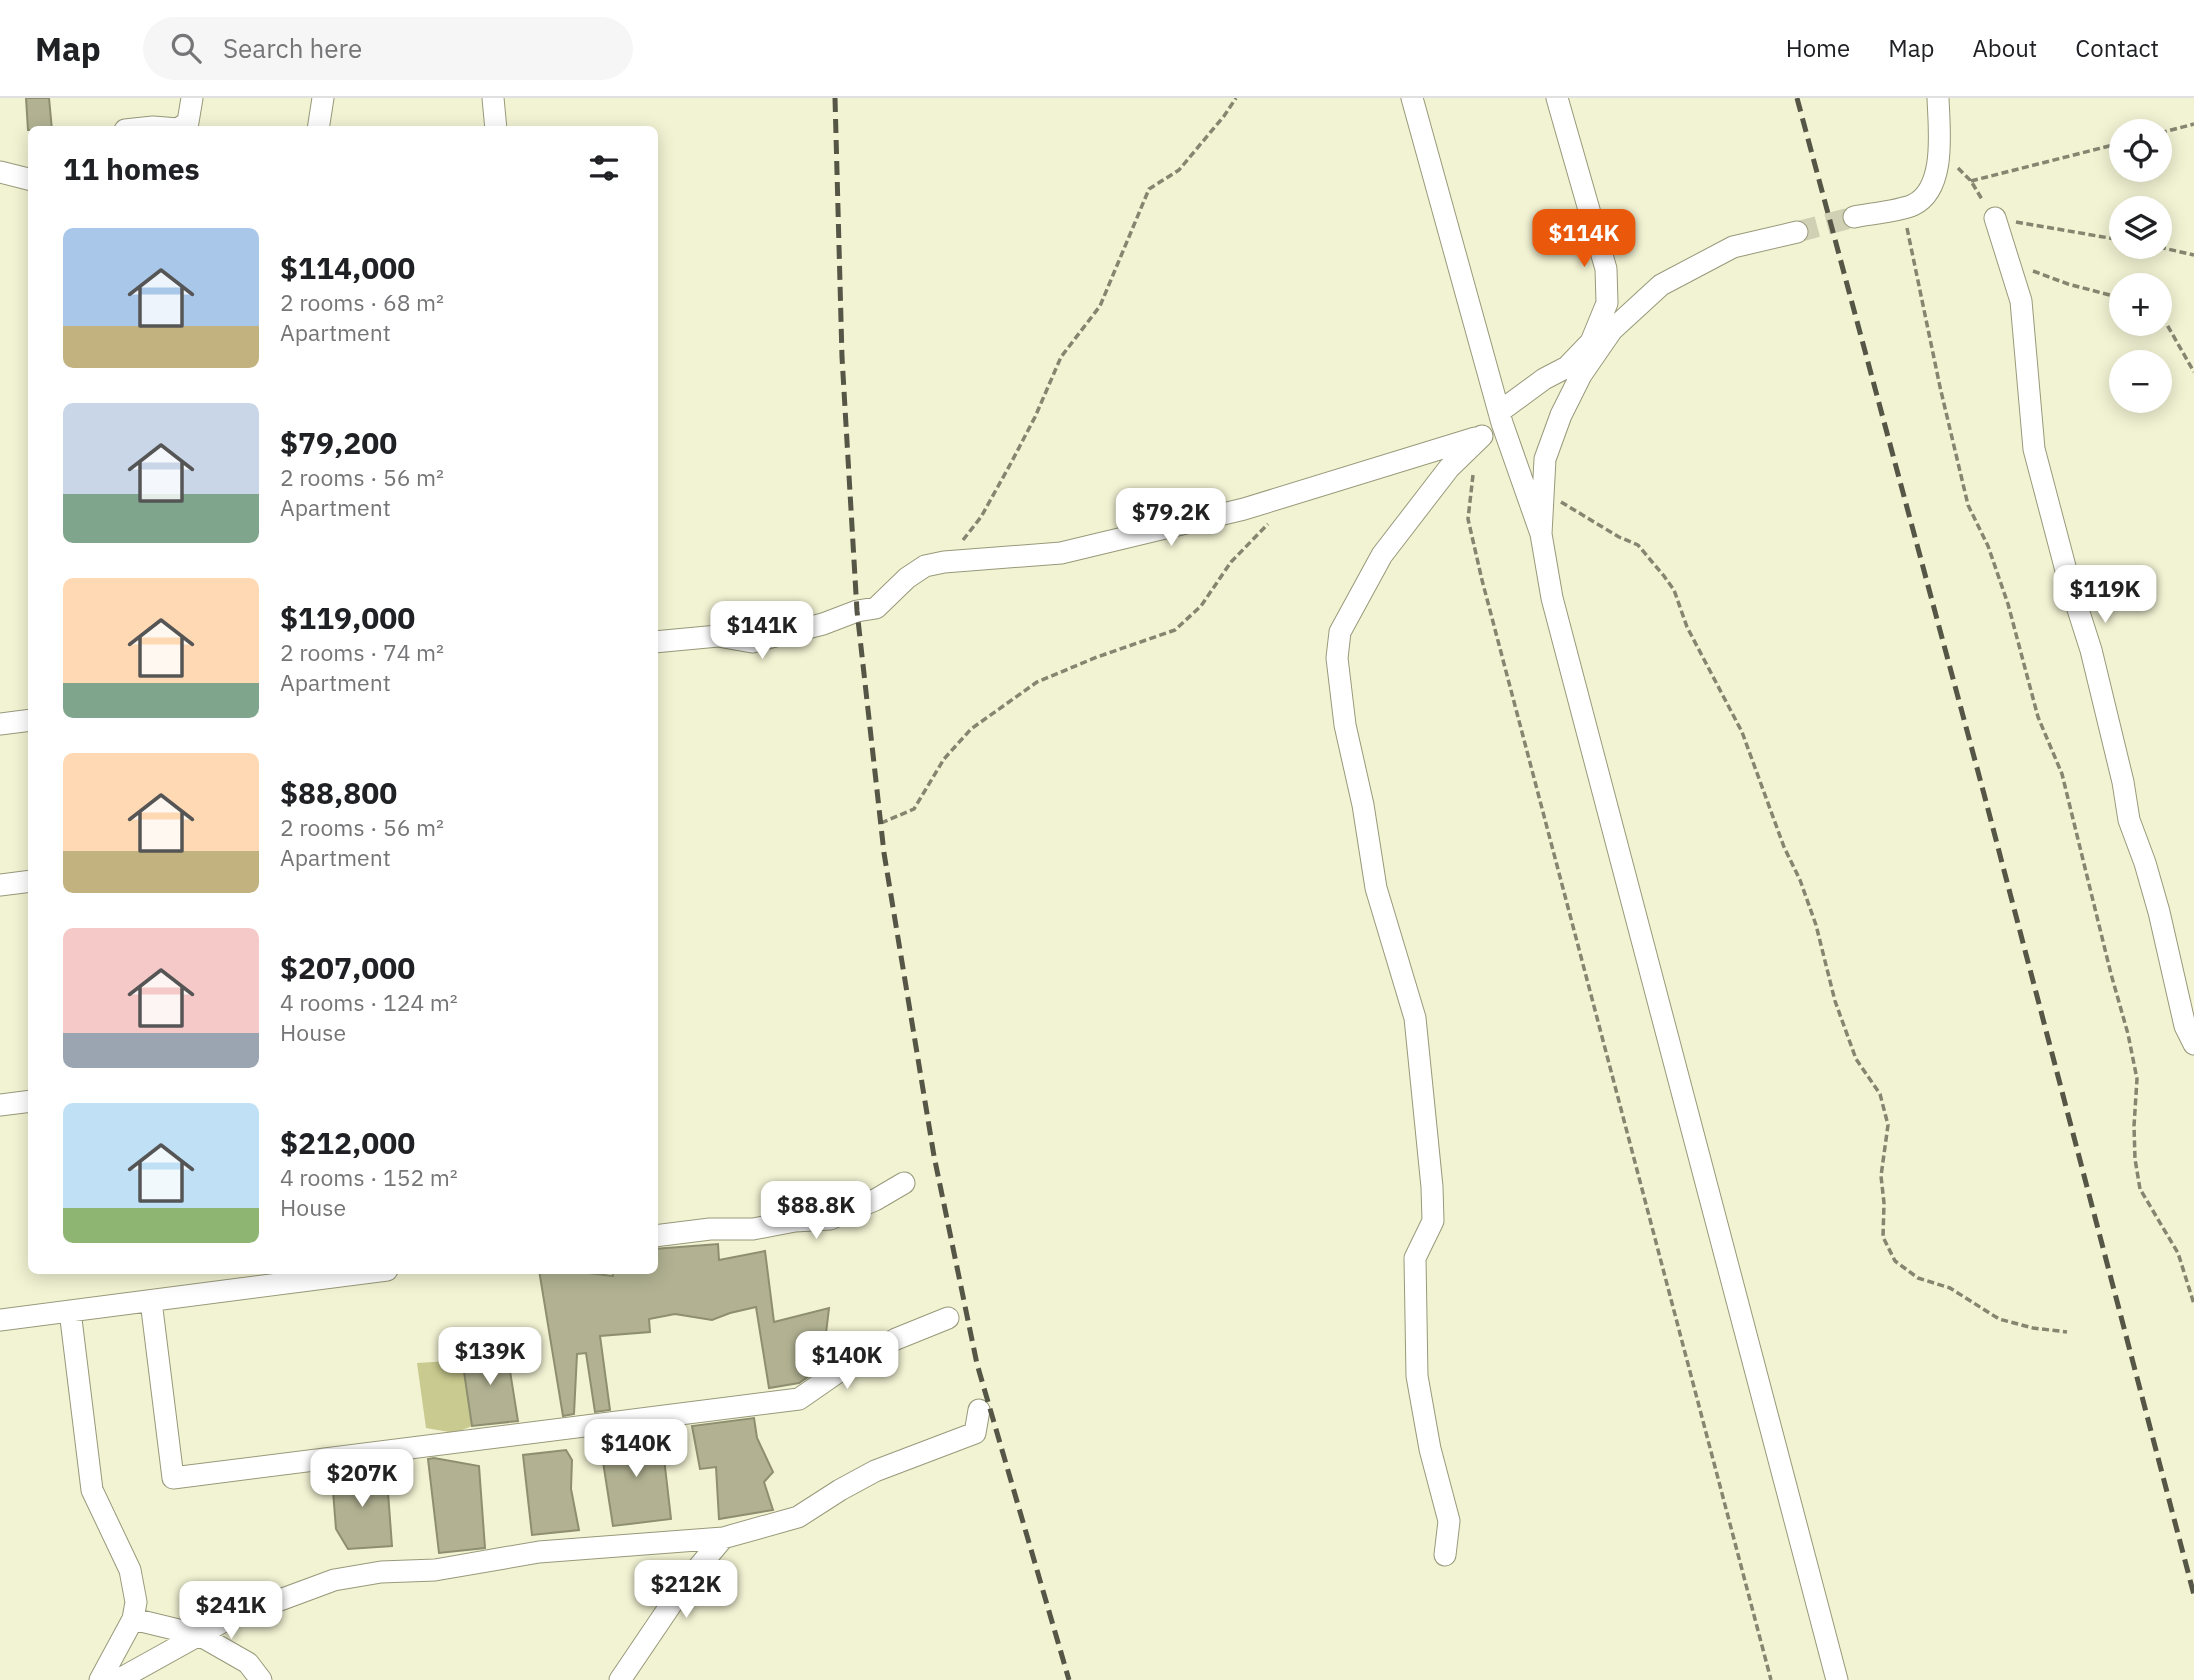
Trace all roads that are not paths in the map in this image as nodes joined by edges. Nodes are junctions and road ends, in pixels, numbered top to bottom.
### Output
1 (192, 98) edge
2 (323, 98) edge
3 (493, 98) edge
4 (1412, 98) edge
5 (1557, 98) edge
6 (1938, 98) edge
7 (182, 126) edge
8 (319, 126) edge
9 (496, 126) edge
10 (0, 172) edge
11 (28, 179) edge
12 (1854, 217) tunnel mouth
13 (1995, 218) road end
14 (1797, 232) tunnel mouth
15 (1499, 412) junction
16 (1541, 534) junction
17 (658, 642) edge
18 (28, 720) edge
19 (0, 724) edge
20 (28, 882) edge
21 (0, 885) edge
22 (2194, 1044) edge
23 (28, 1102) edge
24 (0, 1105) edge
25 (904, 1184) dead end
26 (658, 1236) edge
27 (357, 1274) edge
28 (151, 1301) junction
29 (70, 1311) junction
30 (948, 1318) dead end
31 (0, 1320) edge
32 (979, 1410) dead end
33 (723, 1538) junction
34 (1445, 1555) dead end
35 (134, 1619) junction
36 (198, 1635) junction
37 (100, 1680) edge
38 (118, 1680) edge
39 (261, 1680) edge
40 (620, 1680) edge
41 (1837, 1680) edge

1 - 7 street
2 - 8 street
3 - 9 street
4 - 15 street
5 - 15 street
6 - 12 street
10 - 11 street
13 - 22 street
14 - 16 street
15 - 16 street
16 - 41 street
17 - 34 street
18 - 19 street
20 - 21 street
23 - 24 street
25 - 26 street
27 - 28 street
28 - 29 street
28 - 30 street
29 - 31 street
29 - 35 street
32 - 33 street
33 - 36 street
33 - 40 street
35 - 36 street
35 - 37 street
36 - 38 street
36 - 39 street

